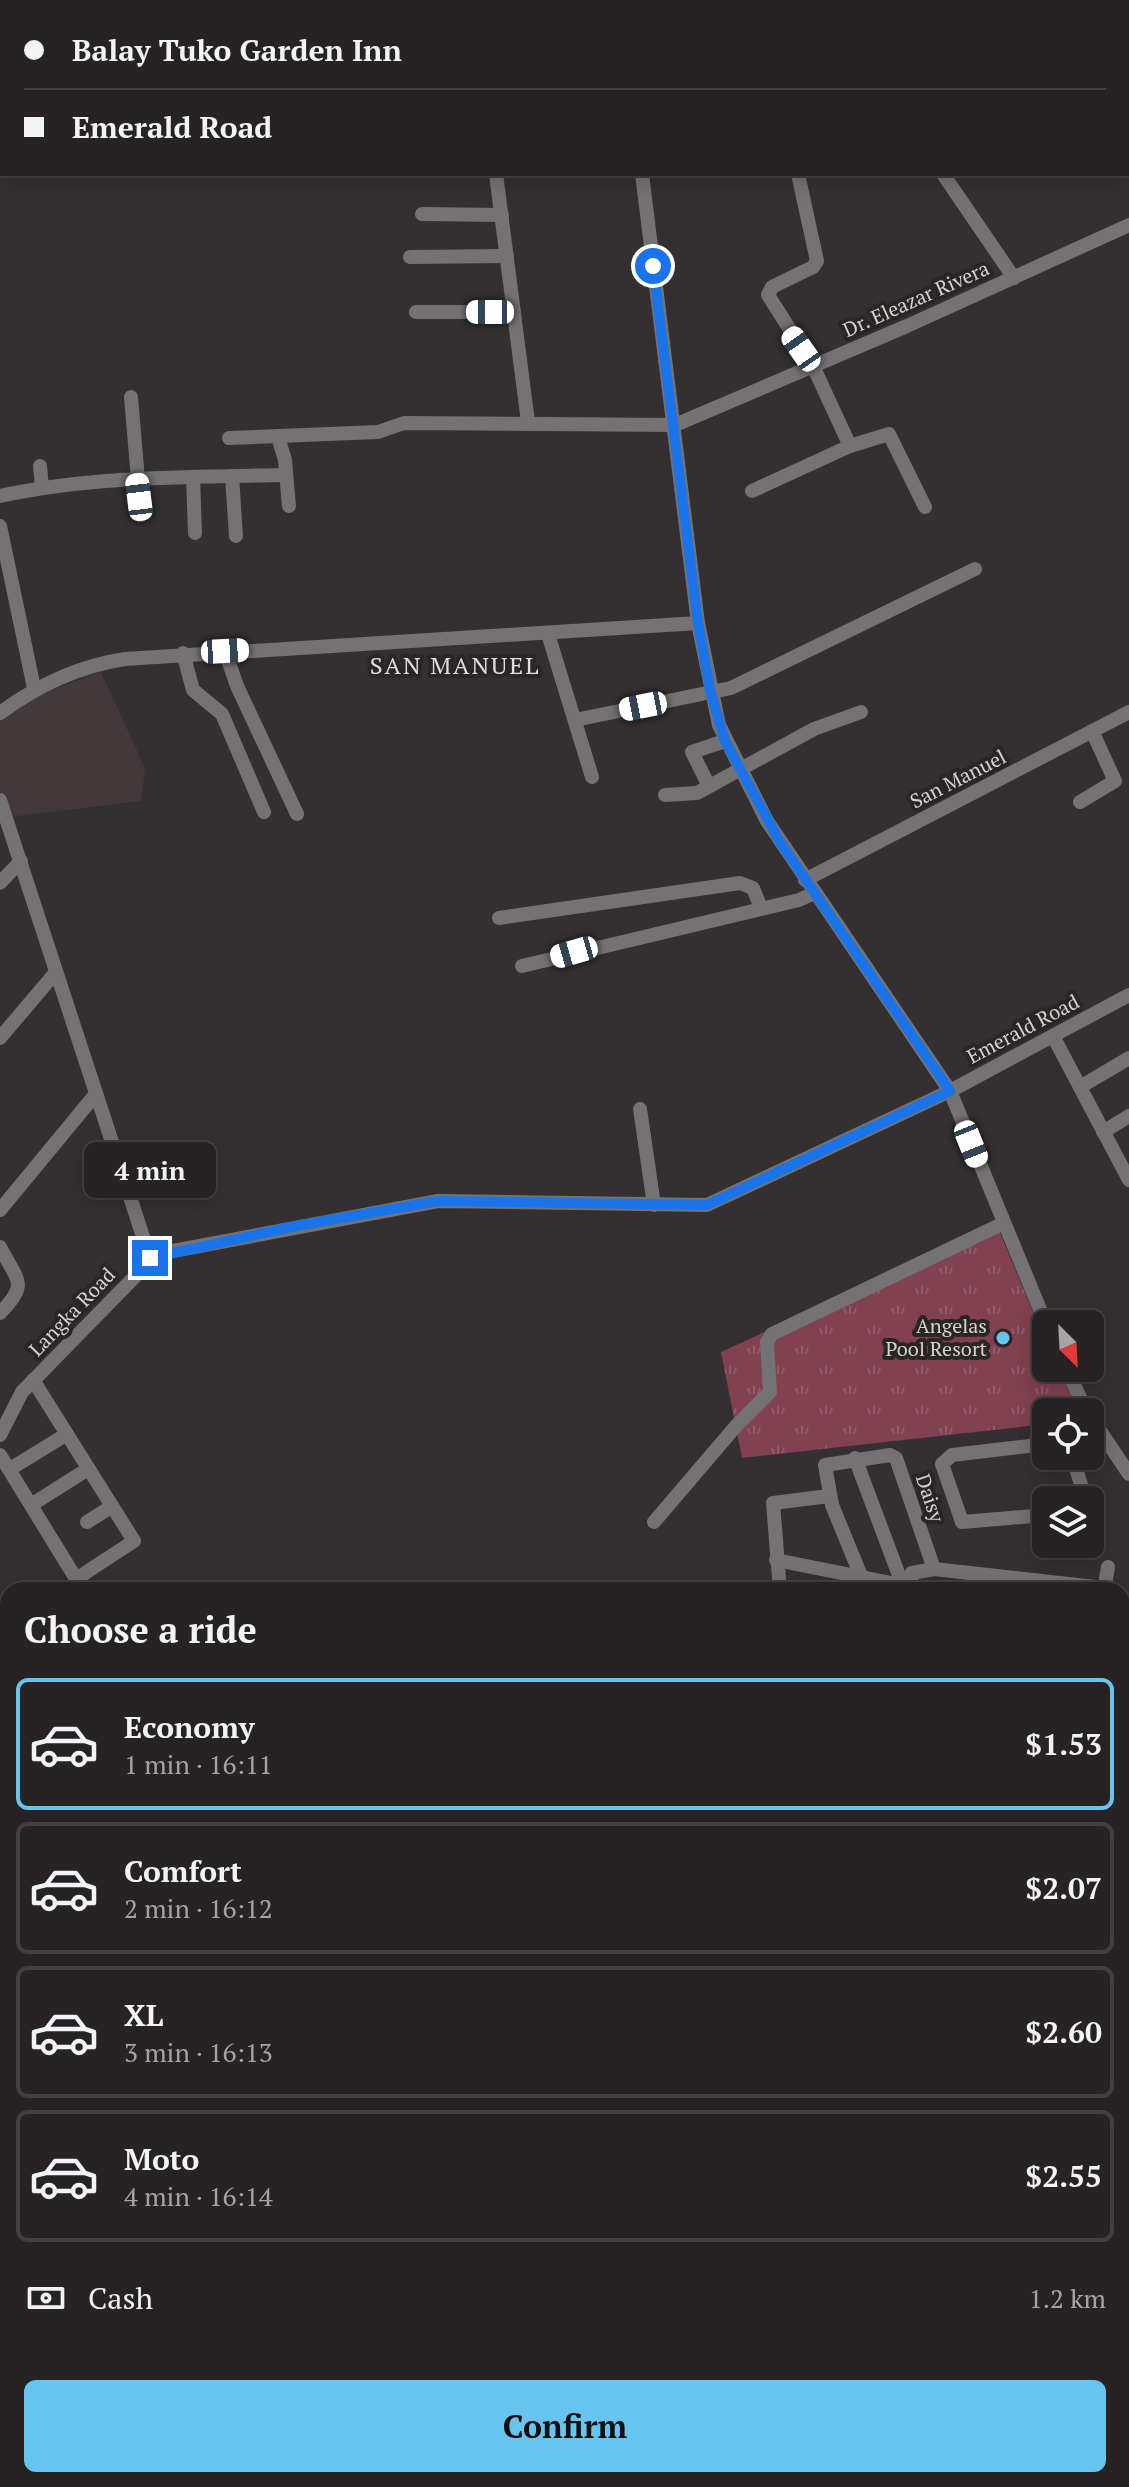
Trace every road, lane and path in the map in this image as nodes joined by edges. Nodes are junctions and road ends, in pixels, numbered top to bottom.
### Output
1 (496, 176) edge
2 (642, 176) edge
3 (798, 176) edge
4 (944, 176) edge
5 (422, 214) dead end
6 (502, 215) junction
7 (1129, 225) edge
8 (507, 256) junction
9 (410, 257) dead end
10 (1014, 278) junction
11 (416, 312) dead end
12 (514, 312) junction
13 (813, 366) junction
14 (131, 397) dead end
15 (528, 422) junction
16 (675, 425) junction
17 (278, 437) junction
18 (229, 438) dead end
19 (850, 446) junction
20 (40, 466) dead end
21 (284, 475) junction
22 (232, 476) junction
23 (193, 477) junction
24 (136, 478) junction
25 (42, 487) junction
26 (752, 491) dead end
27 (0, 496) edge
28 (289, 506) dead end
29 (925, 507) dead end
30 (141, 515) dead end
31 (0, 526) edge
32 (195, 533) dead end
33 (236, 536) dead end
34 (975, 569) dead end
35 (698, 623) junction
36 (548, 634) junction
37 (225, 651) junction
38 (183, 653) junction
39 (34, 688) junction
40 (711, 694) junction
41 (861, 712) dead end
42 (1129, 712) edge
43 (0, 713) edge
44 (575, 720) junction
45 (1092, 731) junction
46 (725, 741) junction
47 (739, 770) junction
48 (592, 777) dead end
49 (709, 786) junction
50 (665, 795) dead end
51 (0, 800) edge
52 (1080, 802) dead end
53 (264, 812) dead end
54 (297, 814) dead end
55 (21, 861) junction
56 (805, 880) junction
57 (0, 883) edge
58 (814, 893) junction
59 (761, 908) junction
60 (499, 918) dead end
61 (522, 966) dead end
62 (56, 972) junction
63 (1129, 995) edge
64 (1053, 1036) junction
65 (0, 1038) edge
66 (1129, 1058) edge
67 (1080, 1087) junction
68 (950, 1091) junction
69 (95, 1095) junction
70 (640, 1109) dead end
71 (1129, 1116) edge
72 (1103, 1132) junction
73 (1128, 1175) edge
74 (654, 1205) junction
75 (0, 1210) edge
76 (1004, 1223) junction
77 (0, 1247) edge
78 (150, 1258) junction
79 (1040, 1310) edge
80 (0, 1313) edge
81 (33, 1380) junction
82 (22, 1392) junction
83 (0, 1400) edge
84 (67, 1434) junction
85 (0, 1435) edge
86 (1104, 1444) edge
87 (1032, 1446) edge
88 (0, 1455) edge
89 (855, 1458) junction
90 (10, 1469) junction
91 (88, 1469) junction
92 (1129, 1474) edge
93 (829, 1496) junction
94 (31, 1505) junction
95 (111, 1507) junction
96 (1032, 1516) edge
97 (87, 1522) dead end
98 (654, 1522) dead end
99 (776, 1560) junction
100 (1108, 1567) dead end
101 (934, 1569) junction
102 (861, 1576) junction
103 (78, 1582) edge
104 (84, 1582) edge
105 (779, 1582) edge
106 (885, 1582) edge
107 (907, 1582) edge
108 (910, 1582) edge
109 (1044, 1582) edge
110 (1105, 1582) edge

1 - 6 street
2 - 16 street
3 - 13 street
4 - 10 street
5 - 6 street
6 - 8 street
7 - 10 street, Dr. Eleazar Rivera
8 - 9 street
8 - 12 street
10 - 13 street, Dr. Eleazar Rivera
11 - 12 street
12 - 15 street
13 - 16 street, Dr. Eleazar Rivera
13 - 19 street
14 - 24 street
15 - 16 street
15 - 17 street
16 - 35 street
17 - 18 street
17 - 21 street
19 - 26 street
19 - 29 street
20 - 25 street
21 - 22 street
21 - 28 street
22 - 23 street
22 - 33 street
23 - 24 street
23 - 32 street
24 - 25 street
24 - 30 street
25 - 27 street
31 - 39 street
34 - 40 street
35 - 36 street
35 - 40 street
36 - 37 street
36 - 44 street
37 - 38 street
37 - 54 street
38 - 39 street
38 - 53 street
39 - 43 street
40 - 44 street
40 - 46 street
41 - 47 street
42 - 45 street, San Manuel
44 - 48 street
45 - 52 street
45 - 56 street, San Manuel
46 - 47 street
46 - 49 street
47 - 49 street
47 - 56 street
49 - 50 street
51 - 55 street
55 - 57 street
55 - 62 street
56 - 58 street
58 - 59 street
58 - 68 street
59 - 60 street
59 - 61 street
62 - 65 street
62 - 69 street
63 - 64 street, Emerald Road
64 - 67 street
64 - 68 street, Emerald Road
66 - 67 street
67 - 72 street
68 - 74 street, Emerald Road
68 - 76 street
69 - 75 street
69 - 78 street
70 - 74 street
71 - 72 street
72 - 73 street
74 - 78 street, Emerald Road
76 - 79 street
76 - 98 street
77 - 80 street
78 - 81 street, Langka Road
81 - 82 street, Langka Road
81 - 84 street
82 - 83 street
82 - 85 street, Langka Road
84 - 90 street
84 - 91 street
86 - 92 street
87 - 96 street
88 - 90 street
89 - 93 street, Daisy
89 - 101 street, Daisy
89 - 107 street
90 - 94 street
91 - 94 street
91 - 95 street
93 - 99 street
93 - 102 street, Daisy
94 - 103 street
95 - 97 street
95 - 104 street
99 - 102 street
99 - 105 street
100 - 110 street
101 - 108 street
101 - 109 street
102 - 106 street

